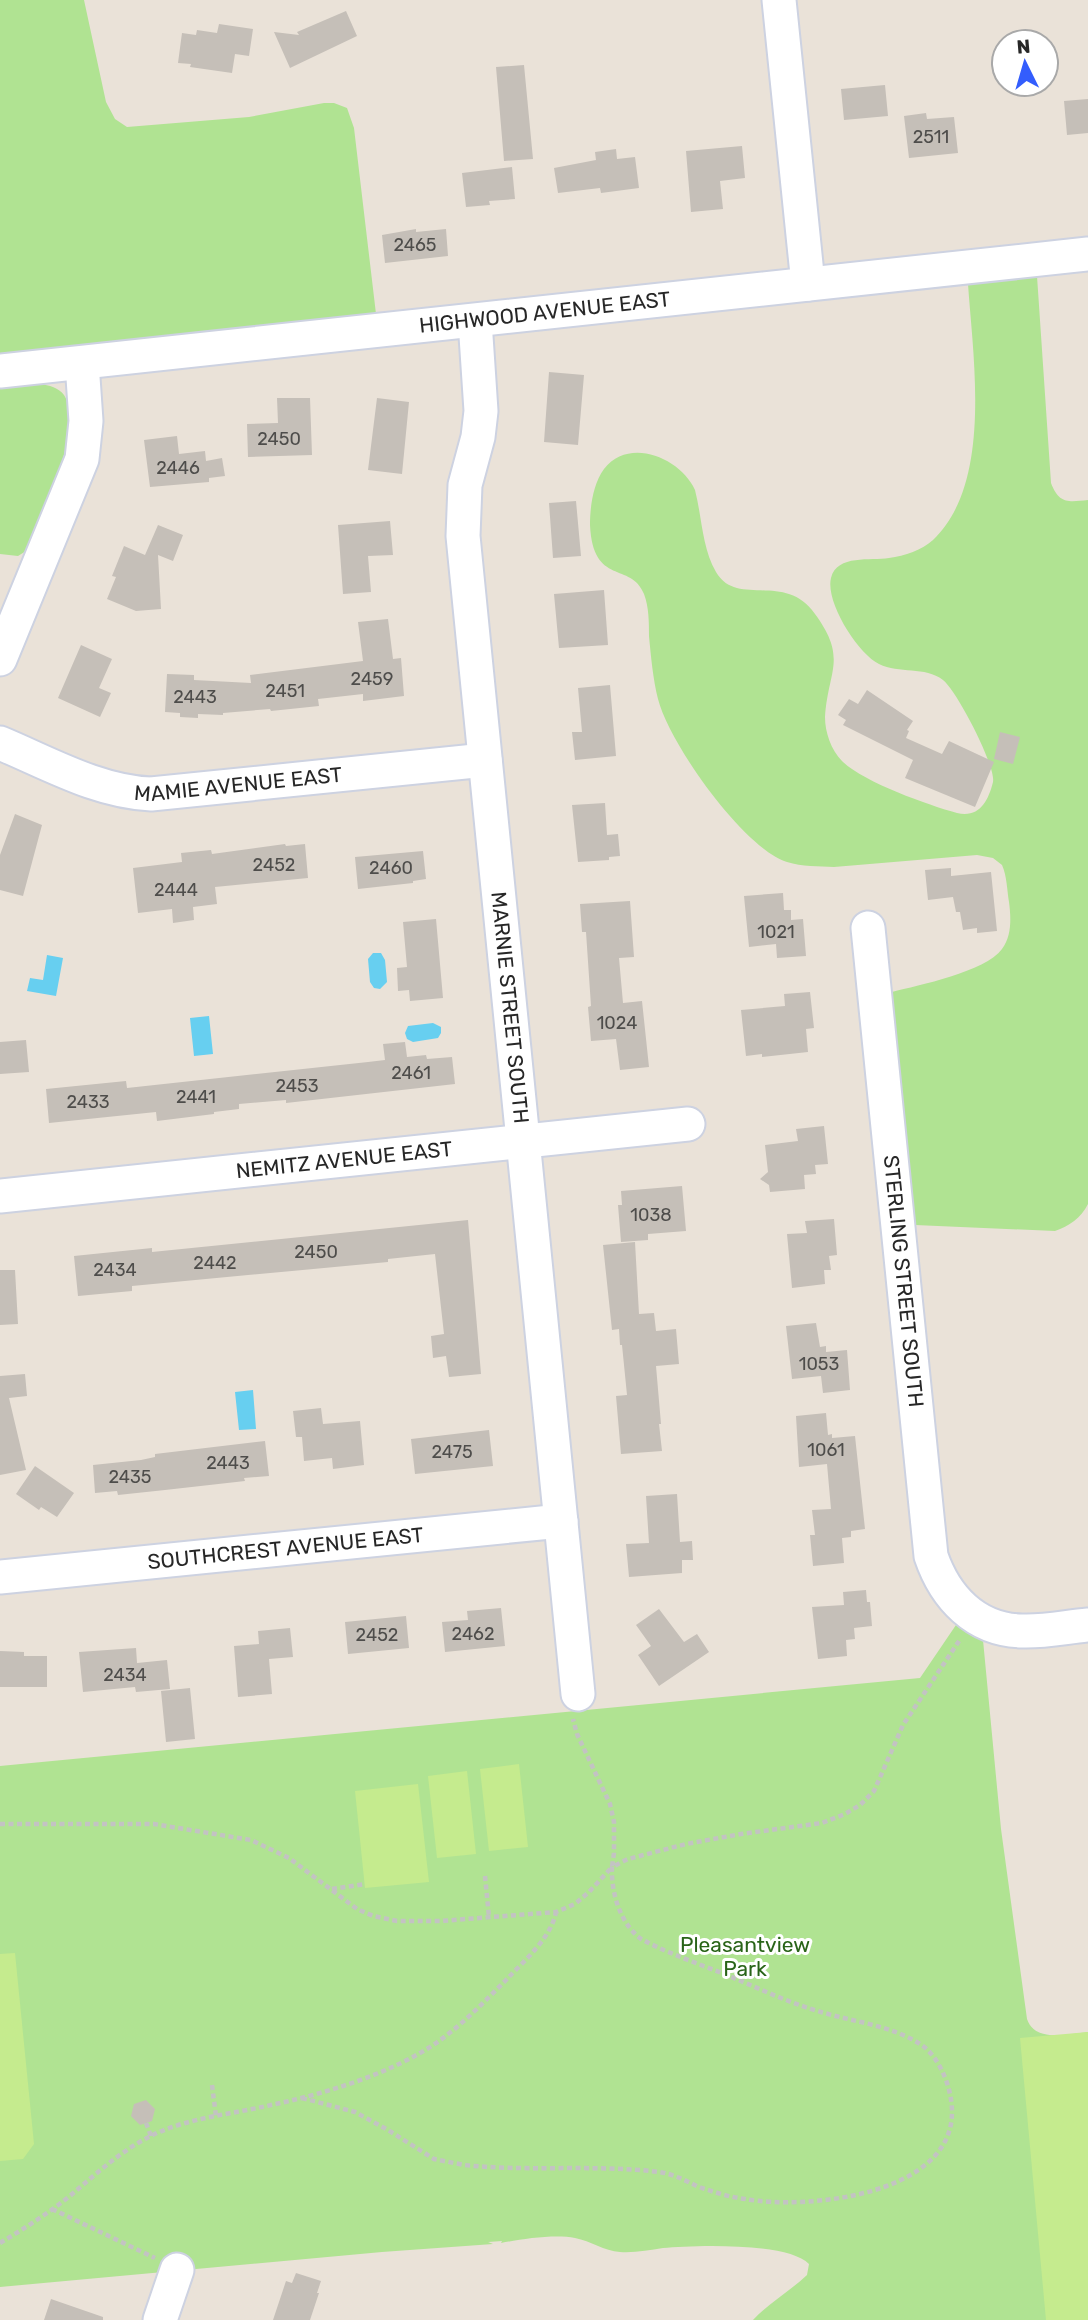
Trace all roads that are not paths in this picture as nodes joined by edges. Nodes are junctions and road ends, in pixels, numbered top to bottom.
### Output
1 (779, 0) edge
2 (1088, 254) edge
3 (808, 284) junction
4 (475, 321) junction
5 (82, 363) junction
6 (0, 371) edge
7 (0, 659) edge
8 (0, 743) edge
9 (485, 760) junction
10 (868, 928) dead end
11 (688, 1124) dead end
12 (524, 1141) junction
13 (0, 1196) edge
14 (561, 1521) junction
15 (5, 1577) edge
16 (1088, 1625) edge
17 (578, 1694) road end
18 (177, 2270) road end
19 (160, 2320) edge

1 - 3 street
2 - 3 street, HIGHWOOD AVENUE EAST
3 - 4 street, HIGHWOOD AVENUE EAST
4 - 5 street, HIGHWOOD AVENUE EAST
4 - 9 street, MARNIE STREET SOUTH
5 - 6 street, HIGHWOOD AVENUE EAST
5 - 7 street
8 - 9 street, MAMIE AVENUE EAST
9 - 12 street, MARNIE STREET SOUTH
10 - 16 street, STERLING STREET SOUTH
11 - 12 street, NEMITZ AVENUE EAST
12 - 13 street, NEMITZ AVENUE EAST
12 - 14 street, MARNIE STREET SOUTH
14 - 15 street, SOUTHCREST AVENUE EAST
14 - 17 street, MARNIE STREET SOUTH
18 - 19 street

